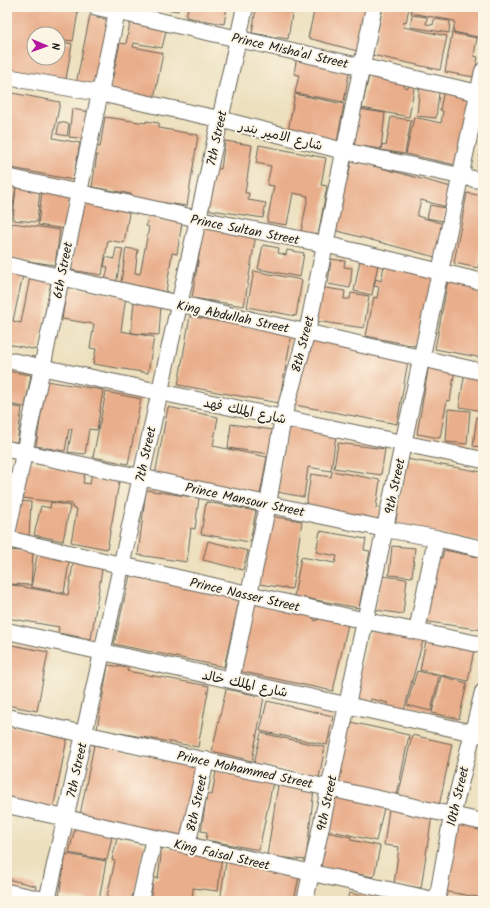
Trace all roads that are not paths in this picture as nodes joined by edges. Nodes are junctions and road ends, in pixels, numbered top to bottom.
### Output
1 (97, 7) edge
2 (245, 7) edge
3 (374, 7) edge
4 (117, 9) edge
5 (238, 39) junction
6 (362, 67) junction
7 (483, 71) edge
8 (7, 77) edge
9 (481, 93) edge
10 (99, 94) junction
11 (219, 119) junction
12 (344, 151) junction
13 (461, 176) junction
14 (7, 177) edge
15 (483, 181) edge
16 (78, 192) junction
17 (199, 219) junction
18 (324, 244) junction
19 (7, 266) edge
20 (440, 273) junction
21 (61, 278) junction
22 (483, 282) edge
23 (179, 304) junction
24 (307, 332) junction
25 (422, 357) junction
26 (7, 360) edge
27 (41, 368) junction
28 (483, 372) edge
29 (158, 392) junction
30 (283, 417) junction
31 (403, 444) junction
32 (7, 449) edge
33 (24, 452) junction
34 (483, 460) edge
35 (140, 477) junction
36 (268, 504) junction
37 (385, 529) junction
38 (7, 534) edge
39 (436, 538) junction
40 (7, 539) edge
41 (483, 549) edge
42 (121, 565) junction
43 (250, 595) junction
44 (366, 621) junction
45 (7, 631) edge
46 (417, 631) junction
47 (483, 644) edge
48 (101, 652) junction
49 (231, 680) junction
50 (483, 692) edge
51 (347, 706) junction
52 (7, 717) edge
53 (83, 733) junction
54 (478, 734) edge
55 (206, 760) junction
56 (330, 787) junction
57 (7, 805) edge
58 (452, 816) junction
59 (66, 818) junction
60 (483, 822) edge
61 (154, 838) junction
62 (187, 846) junction
63 (311, 874) junction
64 (7, 892) edge
65 (48, 901) edge
66 (140, 901) edge
67 (305, 901) edge
68 (437, 901) edge

1 - 4 street, Prince Misha'al Street
2 - 5 street, 7th Street
3 - 6 street, 8th Street
4 - 5 street, Prince Misha'al Street
4 - 10 street, 6th Street
5 - 6 street, Prince Misha'al Street
5 - 11 street, 7th Street
6 - 9 street, Prince Misha'al Street
6 - 12 street, 8th Street
7 - 9 street, 9th Street
8 - 10 street, شارع الامير بندر
9 - 13 street, 9th Street
10 - 11 street, شارع الامير بندر
10 - 16 street, 6th Street
11 - 12 street, شارع الامير بندر
11 - 17 street, 7th Street
12 - 13 street, شارع الامير بندر
12 - 18 street, 8th Street
13 - 15 street, شارع الامير بندر
13 - 20 street, 9th Street
14 - 16 street, Prince Sultan Street
16 - 17 street, Prince Sultan Street
16 - 21 street, 6th Street
17 - 18 street, Prince Sultan Street
17 - 23 street, 7th Street
18 - 20 street, Prince Sultan Street
18 - 24 street, 8th Street
19 - 21 street, King Abdullah Street
20 - 22 street, Prince Sultan Street
20 - 25 street, 9th Street
21 - 23 street, King Abdullah Street
21 - 27 street, 6th Street
23 - 24 street, King Abdullah Street
23 - 29 street, 7th Street
24 - 25 street, King Abdullah Street
24 - 30 street, 8th Street
25 - 28 street, King Abdullah Street
25 - 31 street, 9th Street
26 - 27 street, شارع الملك فهد
27 - 29 street, شارع الملك فهد
27 - 33 street, 6th Street
29 - 30 street, شارع الملك فهد
29 - 35 street, 7th Street
30 - 31 street, شارع الملك فهد
30 - 36 street, 8th Street
31 - 34 street, شارع الملك فهد
31 - 37 street, 9th Street
32 - 33 street, Prince Mansour Street
33 - 35 street, Prince Mansour Street
33 - 38 street, 6th Street
35 - 36 street, Prince Mansour Street
35 - 42 street, 7th Street
36 - 37 street, Prince Mansour Street
36 - 43 street, 8th Street
37 - 39 street, Prince Mansour Street
37 - 44 street, 9th Street
39 - 41 street, Prince Mansour Street
39 - 46 street
40 - 42 street, Prince Nasser Street
42 - 43 street, Prince Nasser Street
42 - 48 street, 7th Street
43 - 44 street, Prince Nasser Street
43 - 49 street, 8th Street
44 - 46 street, Prince Nasser Street
44 - 51 street, 9th Street
45 - 48 street, شارع الملك خالد
46 - 47 street, Prince Nasser Street
48 - 49 street, شارع الملك خالد
48 - 53 street, 7th Street
49 - 51 street, شارع الملك خالد
50 - 54 street, 10th Street
51 - 54 street, شارع الملك خالد
51 - 56 street, 9th Street
52 - 53 street, Prince Mohammed Street
53 - 55 street, Prince Mohammed Street
53 - 59 street, 7th Street
54 - 58 street, 10th Street
55 - 56 street, Prince Mohammed Street
55 - 62 street, 8th Street
56 - 58 street, Prince Mohammed Street
56 - 63 street, 9th Street
57 - 59 street, King Faisal Street
58 - 60 street, Prince Mohammed Street
58 - 68 street, 10th Street
59 - 61 street, King Faisal Street
59 - 65 street, 7th Street
61 - 62 street, King Faisal Street
61 - 66 street
62 - 63 street, King Faisal Street
63 - 67 street, 9th Street
63 - 68 street, King Faisal Street
64 - 65 street

